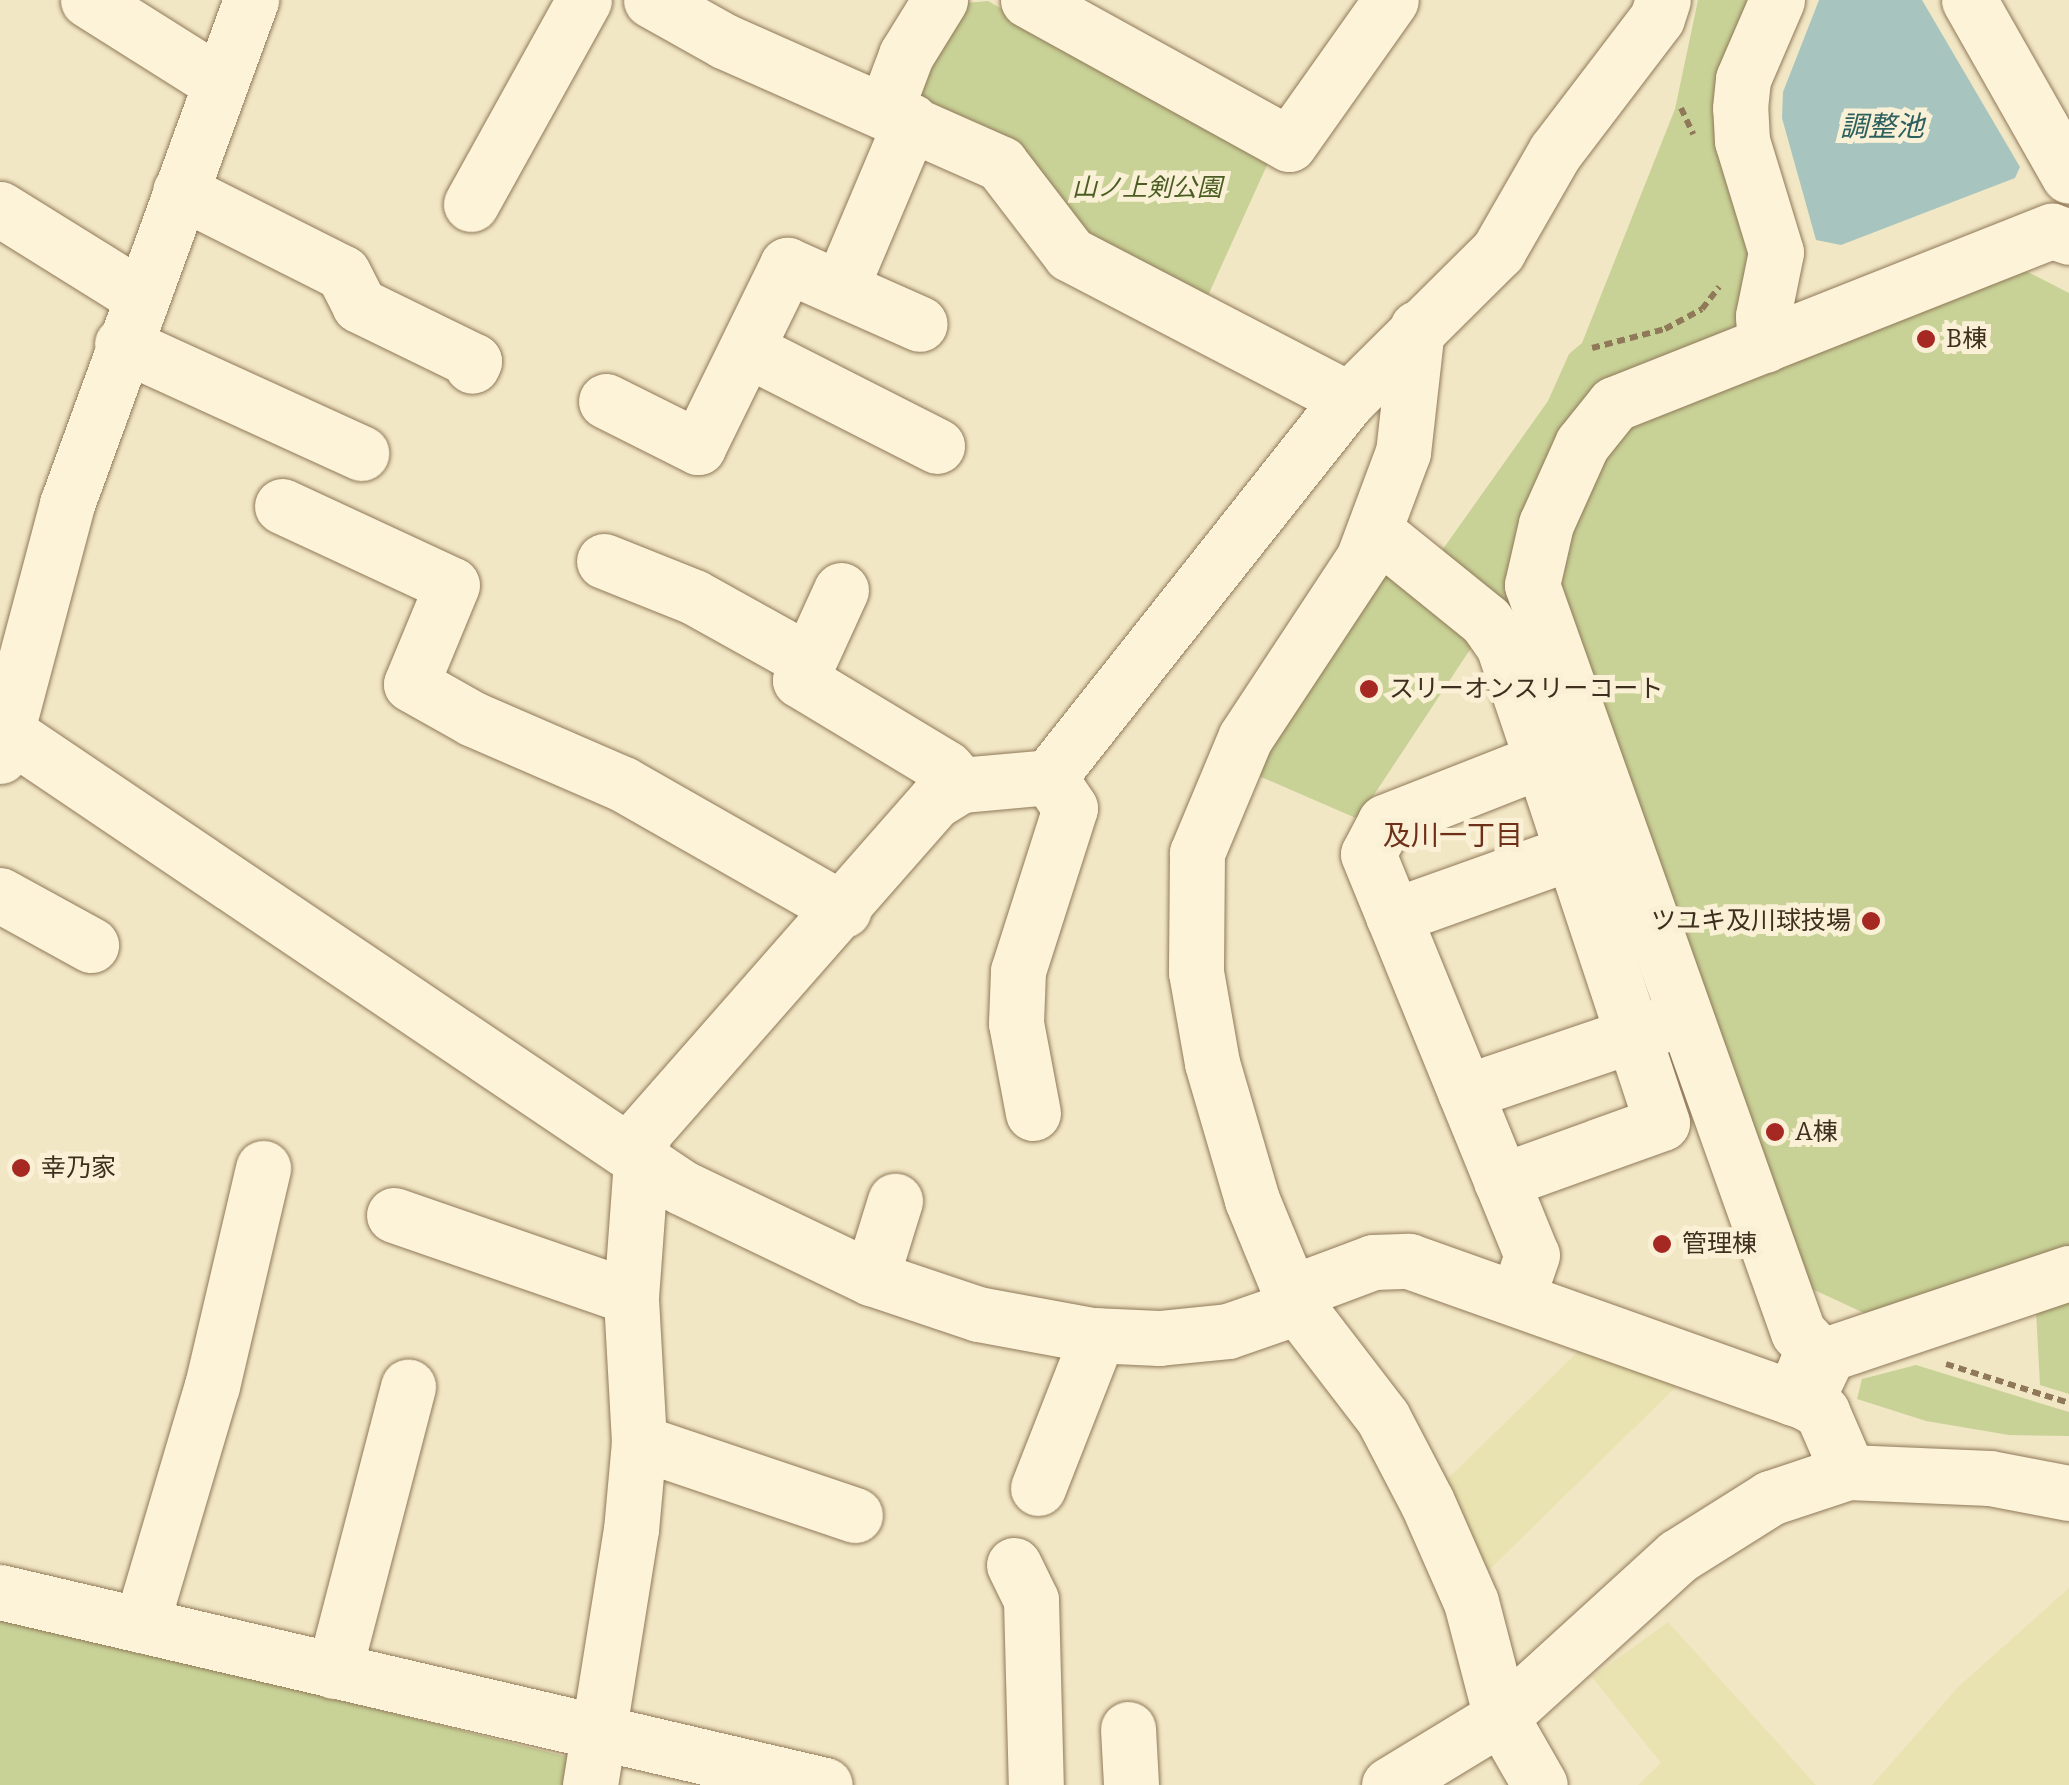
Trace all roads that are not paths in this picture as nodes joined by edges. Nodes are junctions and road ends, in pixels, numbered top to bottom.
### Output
1 (88, 0) edge
2 (251, 0) edge
3 (584, 0) edge
4 (652, 0) edge
5 (940, 0) edge
6 (1028, 0) edge
7 (1390, 0) edge
8 (1663, 0) edge
9 (1777, 0) edge
10 (1968, 0) edge
11 (2011, 0) edge
12 (220, 84) junction
13 (2069, 99) edge
14 (898, 116) junction
15 (2069, 176) edge
16 (180, 191) junction
17 (472, 204) dead end
18 (0, 209) edge
19 (2069, 237) edge
20 (841, 286) junction
21 (131, 320) junction
22 (920, 324) dead end
23 (1417, 328) junction
24 (1765, 345) junction
25 (748, 350) junction
26 (472, 366) dead end
27 (1349, 399) junction
28 (606, 401) dead end
29 (937, 446) dead end
30 (361, 453) dead end
31 (282, 506) dead end
32 (1375, 530) junction
33 (604, 561) dead end
34 (841, 590) dead end
35 (807, 660) junction
36 (4, 745) edge
37 (1542, 760) junction
38 (1049, 777) junction
39 (961, 785) junction
40 (1596, 843) junction
41 (0, 895) edge
42 (844, 910) junction
43 (1393, 916) junction
44 (92, 946) dead end
45 (1686, 1018) junction
46 (1632, 1034) junction
47 (1465, 1092) junction
48 (1033, 1113) dead end
49 (642, 1159) junction
50 (263, 1168) dead end
51 (1502, 1181) junction
52 (896, 1200) dead end
53 (394, 1215) dead end
54 (2069, 1273) edge
55 (871, 1278) junction
56 (631, 1297) junction
57 (1517, 1298) junction
58 (1294, 1302) junction
59 (1098, 1336) junction
60 (408, 1386) dead end
61 (1799, 1400) junction
62 (639, 1442) junction
63 (1848, 1472) junction
64 (1038, 1488) dead end
65 (2069, 1492) edge
66 (855, 1515) dead end
67 (1014, 1565) dead end
68 (0, 1592) edge
69 (141, 1626) junction
70 (334, 1671) junction
71 (1501, 1717) junction
72 (1128, 1729) dead end
73 (598, 1732) junction
74 (590, 1785) edge
75 (825, 1785) edge
76 (1036, 1785) edge
77 (1131, 1785) edge
78 (1389, 1785) edge
79 (1540, 1785) edge

1 - 12 street
2 - 12 street
3 - 17 street
4 - 14 street
5 - 14 street
6 - 7 street
8 - 23 street
9 - 24 street
10 - 15 street
11 - 13 street
12 - 16 street
14 - 20 street
14 - 27 street
16 - 21 street
16 - 26 street
18 - 21 street
19 - 24 street
20 - 22 street
20 - 25 street
21 - 30 street
21 - 36 street
23 - 27 street
23 - 32 street
24 - 40 street
25 - 28 street
25 - 29 street
27 - 38 street
31 - 42 street
32 - 37 street
32 - 58 street
33 - 35 street
34 - 35 street
35 - 39 street
36 - 49 street
37 - 40 street
37 - 43 street
38 - 39 street
38 - 48 street
39 - 42 street
40 - 43 street
40 - 45 street
40 - 46 street
41 - 44 street
42 - 49 street
43 - 47 street
45 - 46 street
45 - 61 street
46 - 47 street
46 - 51 street
47 - 51 street
49 - 55 street
49 - 56 street
50 - 69 street
51 - 57 street
52 - 55 street
53 - 56 street
54 - 61 street
55 - 59 street
56 - 62 street
57 - 58 street
57 - 61 street
58 - 59 street
58 - 71 street
59 - 64 street
60 - 70 street
61 - 63 street
62 - 66 street
62 - 73 street
63 - 65 street
63 - 71 street
67 - 76 street
68 - 69 street
69 - 70 street
70 - 73 street
71 - 78 street
71 - 79 street
72 - 77 street
73 - 74 street
73 - 75 street

